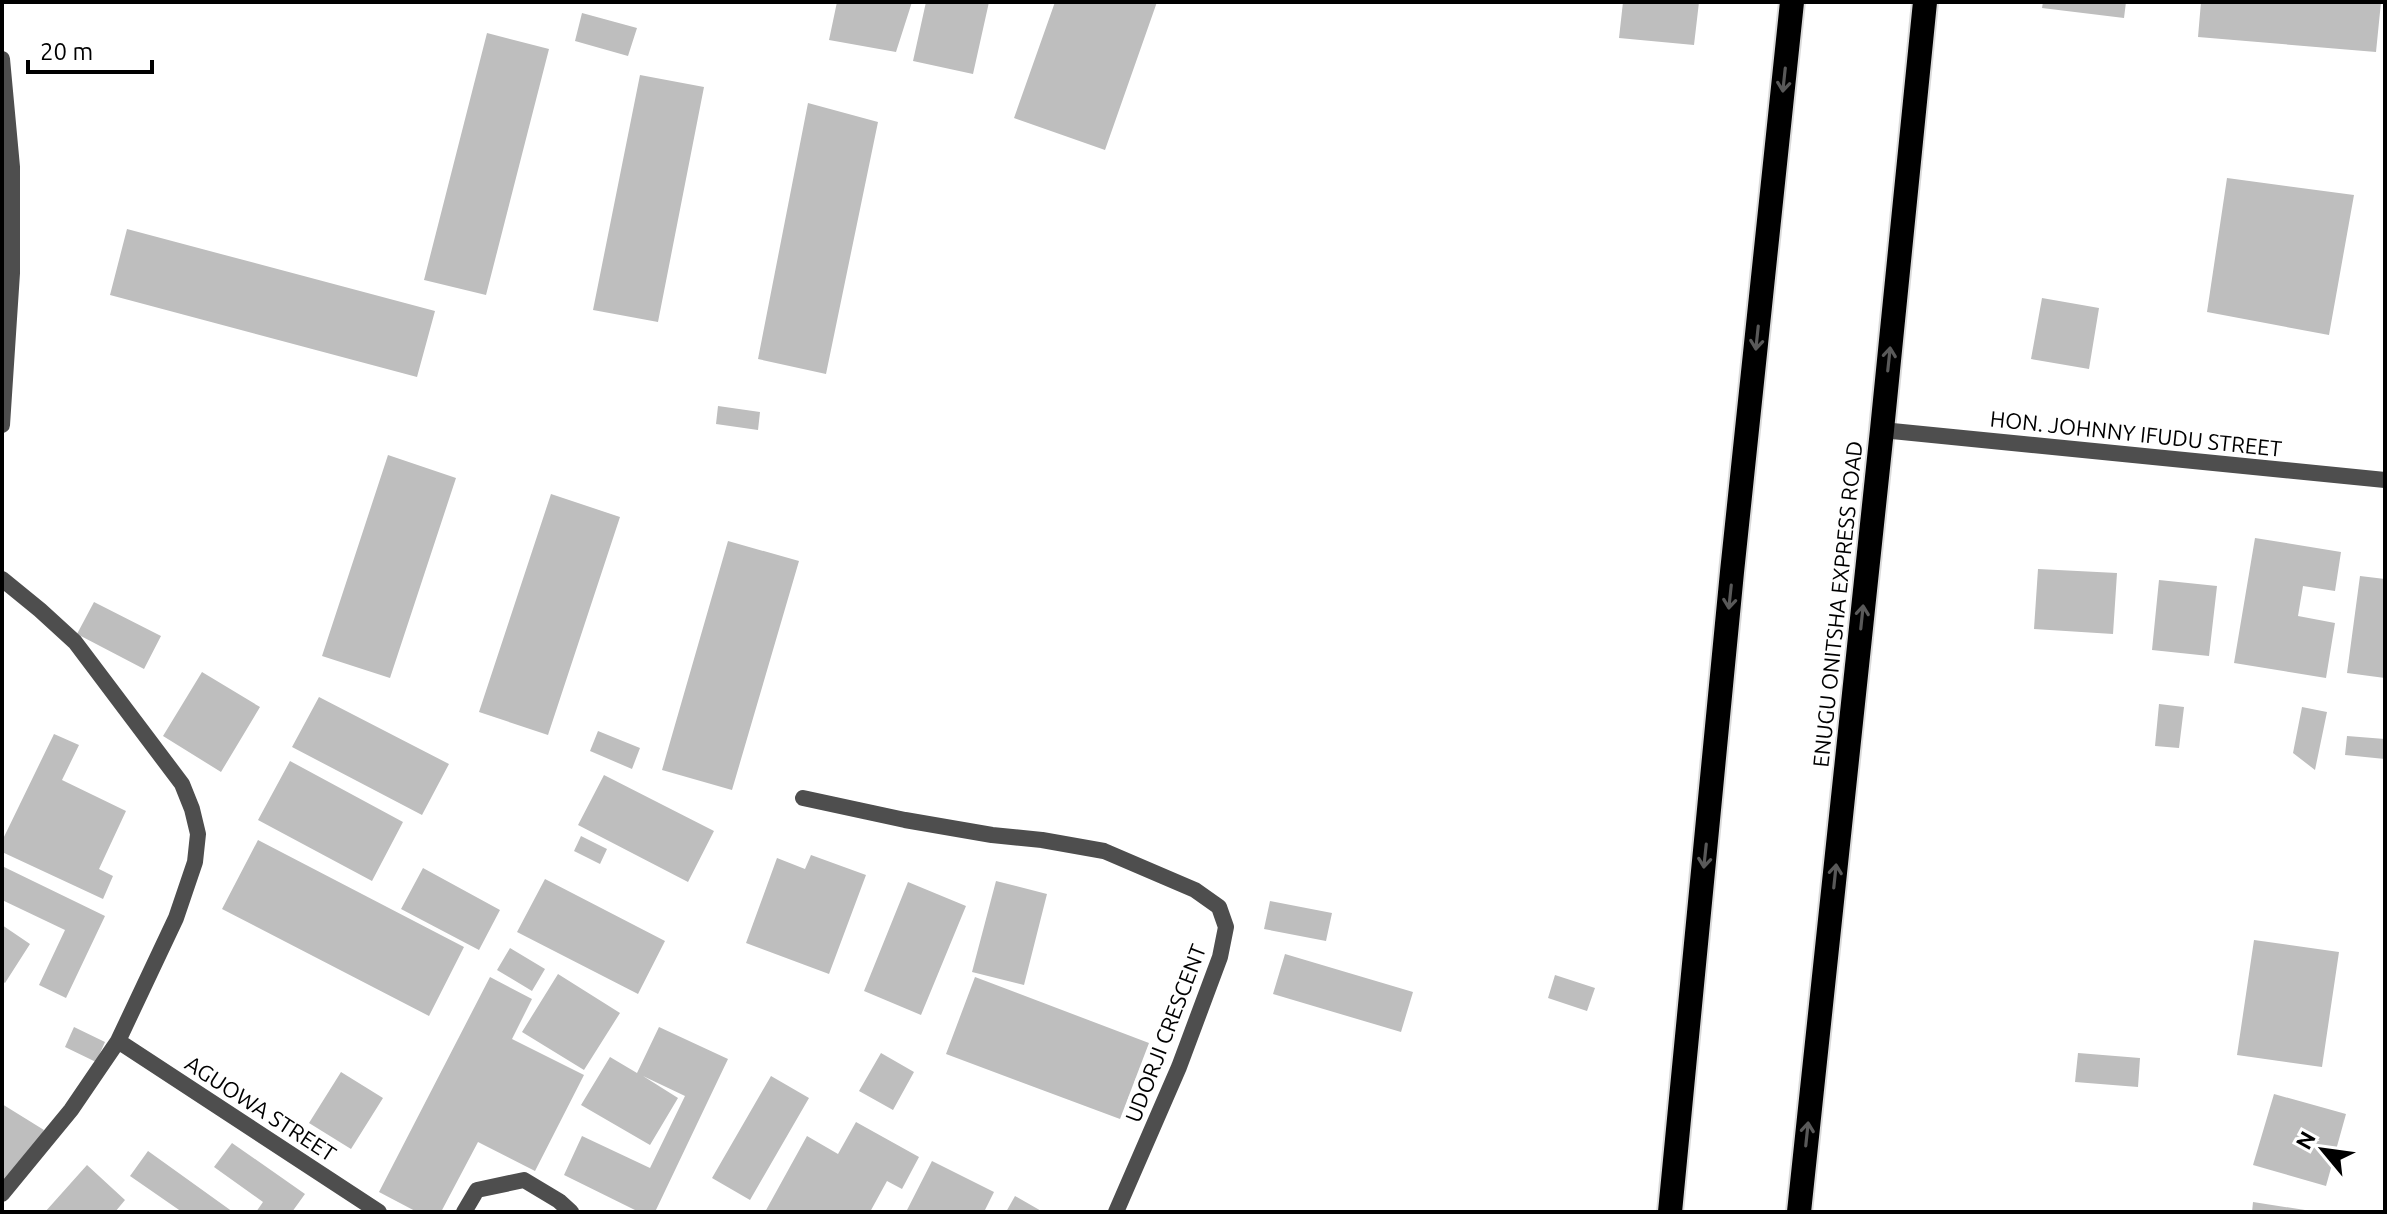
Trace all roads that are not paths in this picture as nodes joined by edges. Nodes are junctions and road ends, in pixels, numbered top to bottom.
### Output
1 (1792, 2) edge
2 (1925, 2) edge
3 (2, 59) edge
4 (2, 425) edge
5 (1882, 430) junction
6 (2385, 480) edge
7 (5, 585) edge
8 (803, 798) dead end
9 (118, 1041) junction
10 (2, 1194) edge
11 (379, 1212) edge
12 (464, 1212) edge
13 (571, 1212) edge
14 (1116, 1212) edge
15 (1670, 1212) edge
16 (1799, 1212) edge

1 -> 15 highway
5 -> 2 highway, ENUGU ONITSHA EXPRESS ROAD
3 - 4 street
5 - 6 street, HON. JOHNNY IFUDU STREET
16 -> 5 highway, ENUGU ONITSHA EXPRESS ROAD
7 - 9 street
8 - 14 street, UDORJI CRESCENT
9 - 10 street
9 - 11 street, AGUOWA STREET
12 - 13 street

